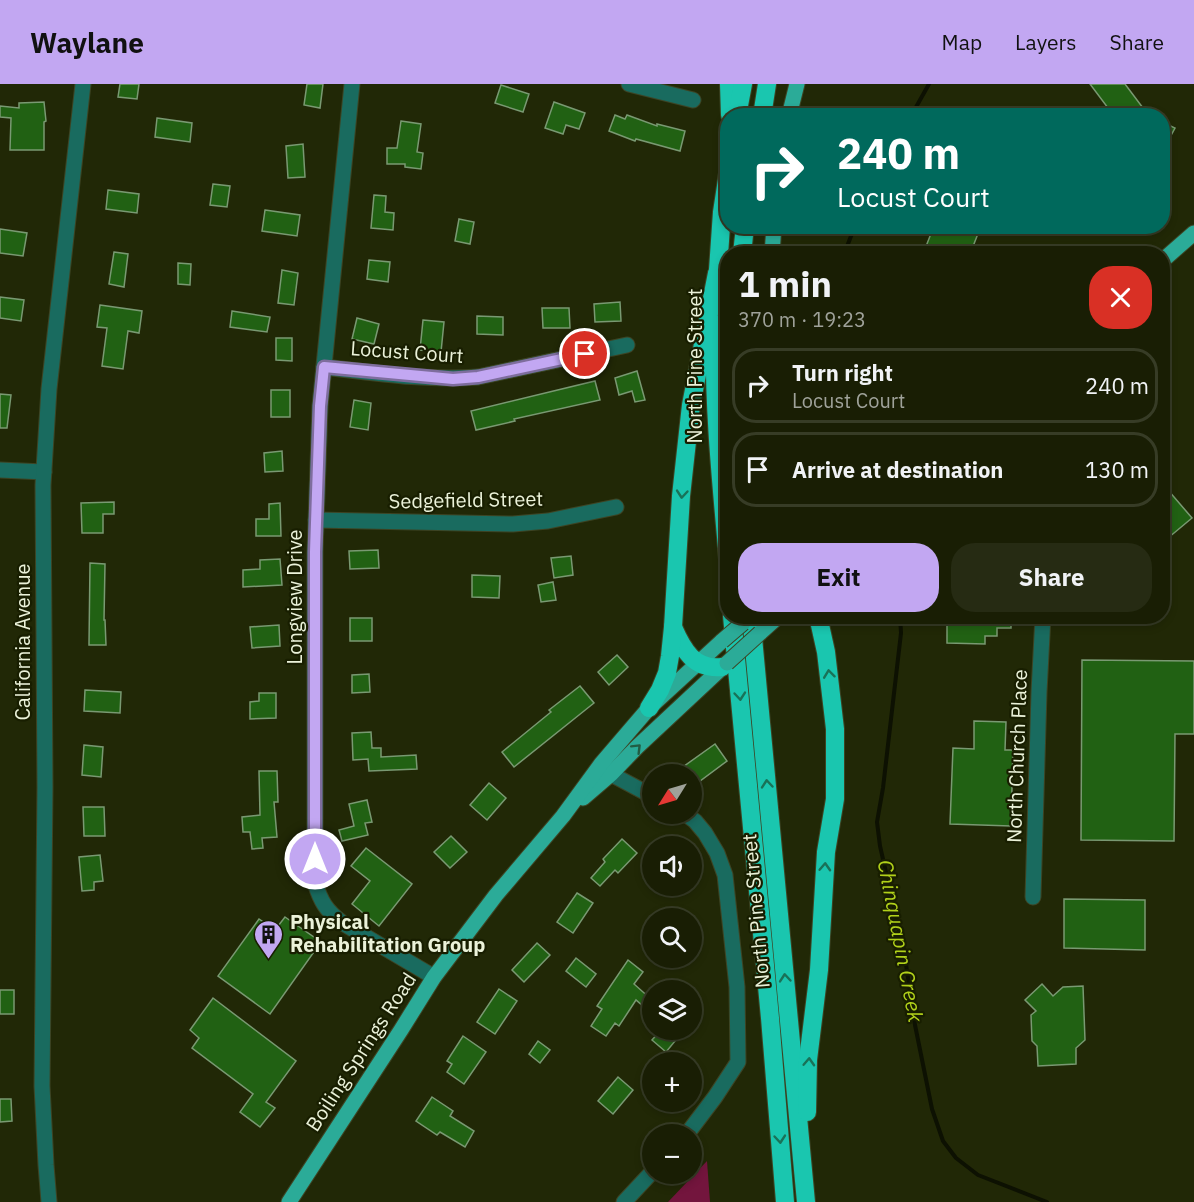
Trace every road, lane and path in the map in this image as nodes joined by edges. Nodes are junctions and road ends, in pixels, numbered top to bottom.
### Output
1 (83, 84) edge
2 (352, 84) edge
3 (629, 84) edge
4 (729, 84) edge
5 (743, 84) edge
6 (767, 84) edge
7 (798, 84) edge
8 (693, 100) dead end
9 (730, 108) edge
10 (738, 108) edge
11 (763, 108) edge
12 (791, 108) edge
13 (1194, 233) edge
14 (720, 234) edge
15 (1170, 254) edge
16 (717, 273) junction
17 (627, 345) dead end
18 (324, 367) junction
19 (0, 470) edge
20 (44, 472) junction
21 (720, 477) edge
22 (616, 507) dead end
23 (316, 520) junction
24 (738, 624) edge
25 (744, 624) edge
26 (745, 624) edge
27 (770, 624) edge
28 (820, 624) edge
29 (1043, 624) edge
30 (673, 627) junction
31 (698, 663) junction
32 (724, 665) junction
33 (650, 708) junction
34 (606, 769) junction
35 (642, 790) edge
36 (698, 824) edge
37 (1034, 897) dead end
38 (434, 977) junction
39 (695, 1124) edge
40 (642, 1183) edge
41 (804, 1183) junction
42 (50, 1202) edge
43 (289, 1202) edge
44 (624, 1202) edge
45 (785, 1202) edge
46 (806, 1202) edge

1 - 20 street, California Avenue
2 - 18 street, Longview Drive
3 - 8 street
4 - 9 highway
5 - 10 highway
6 - 11 highway
7 - 12 main road
13 - 15 main road
14 - 16 highway, North Pine Street
16 - 21 highway, North Pine Street
16 -> 30 highway
17 - 18 street, Locust Court
18 - 23 street, Longview Drive
19 - 20 street
20 - 42 street, California Avenue
22 - 23 street, Sedgefield Street
23 - 38 street, Longview Drive
24 - 31 main road, Boiling Springs Road, bridge
25 -> 45 highway, North Pine Street
41 -> 26 highway, North Pine Street
27 - 32 main road, Boiling Springs Road, bridge
41 -> 28 highway
29 - 37 street, North Church Place
30 - 31 highway
30 - 33 highway
31 - 32 highway
31 - 33 main road, Boiling Springs Road
34 -> 32 main road, Boiling Springs Road
33 - 34 main road, Boiling Springs Road
34 - 35 street
34 - 38 main road, Boiling Springs Road
36 - 39 street
38 - 43 main road, Boiling Springs Road
40 - 44 street
41 - 46 highway, North Pine Street

